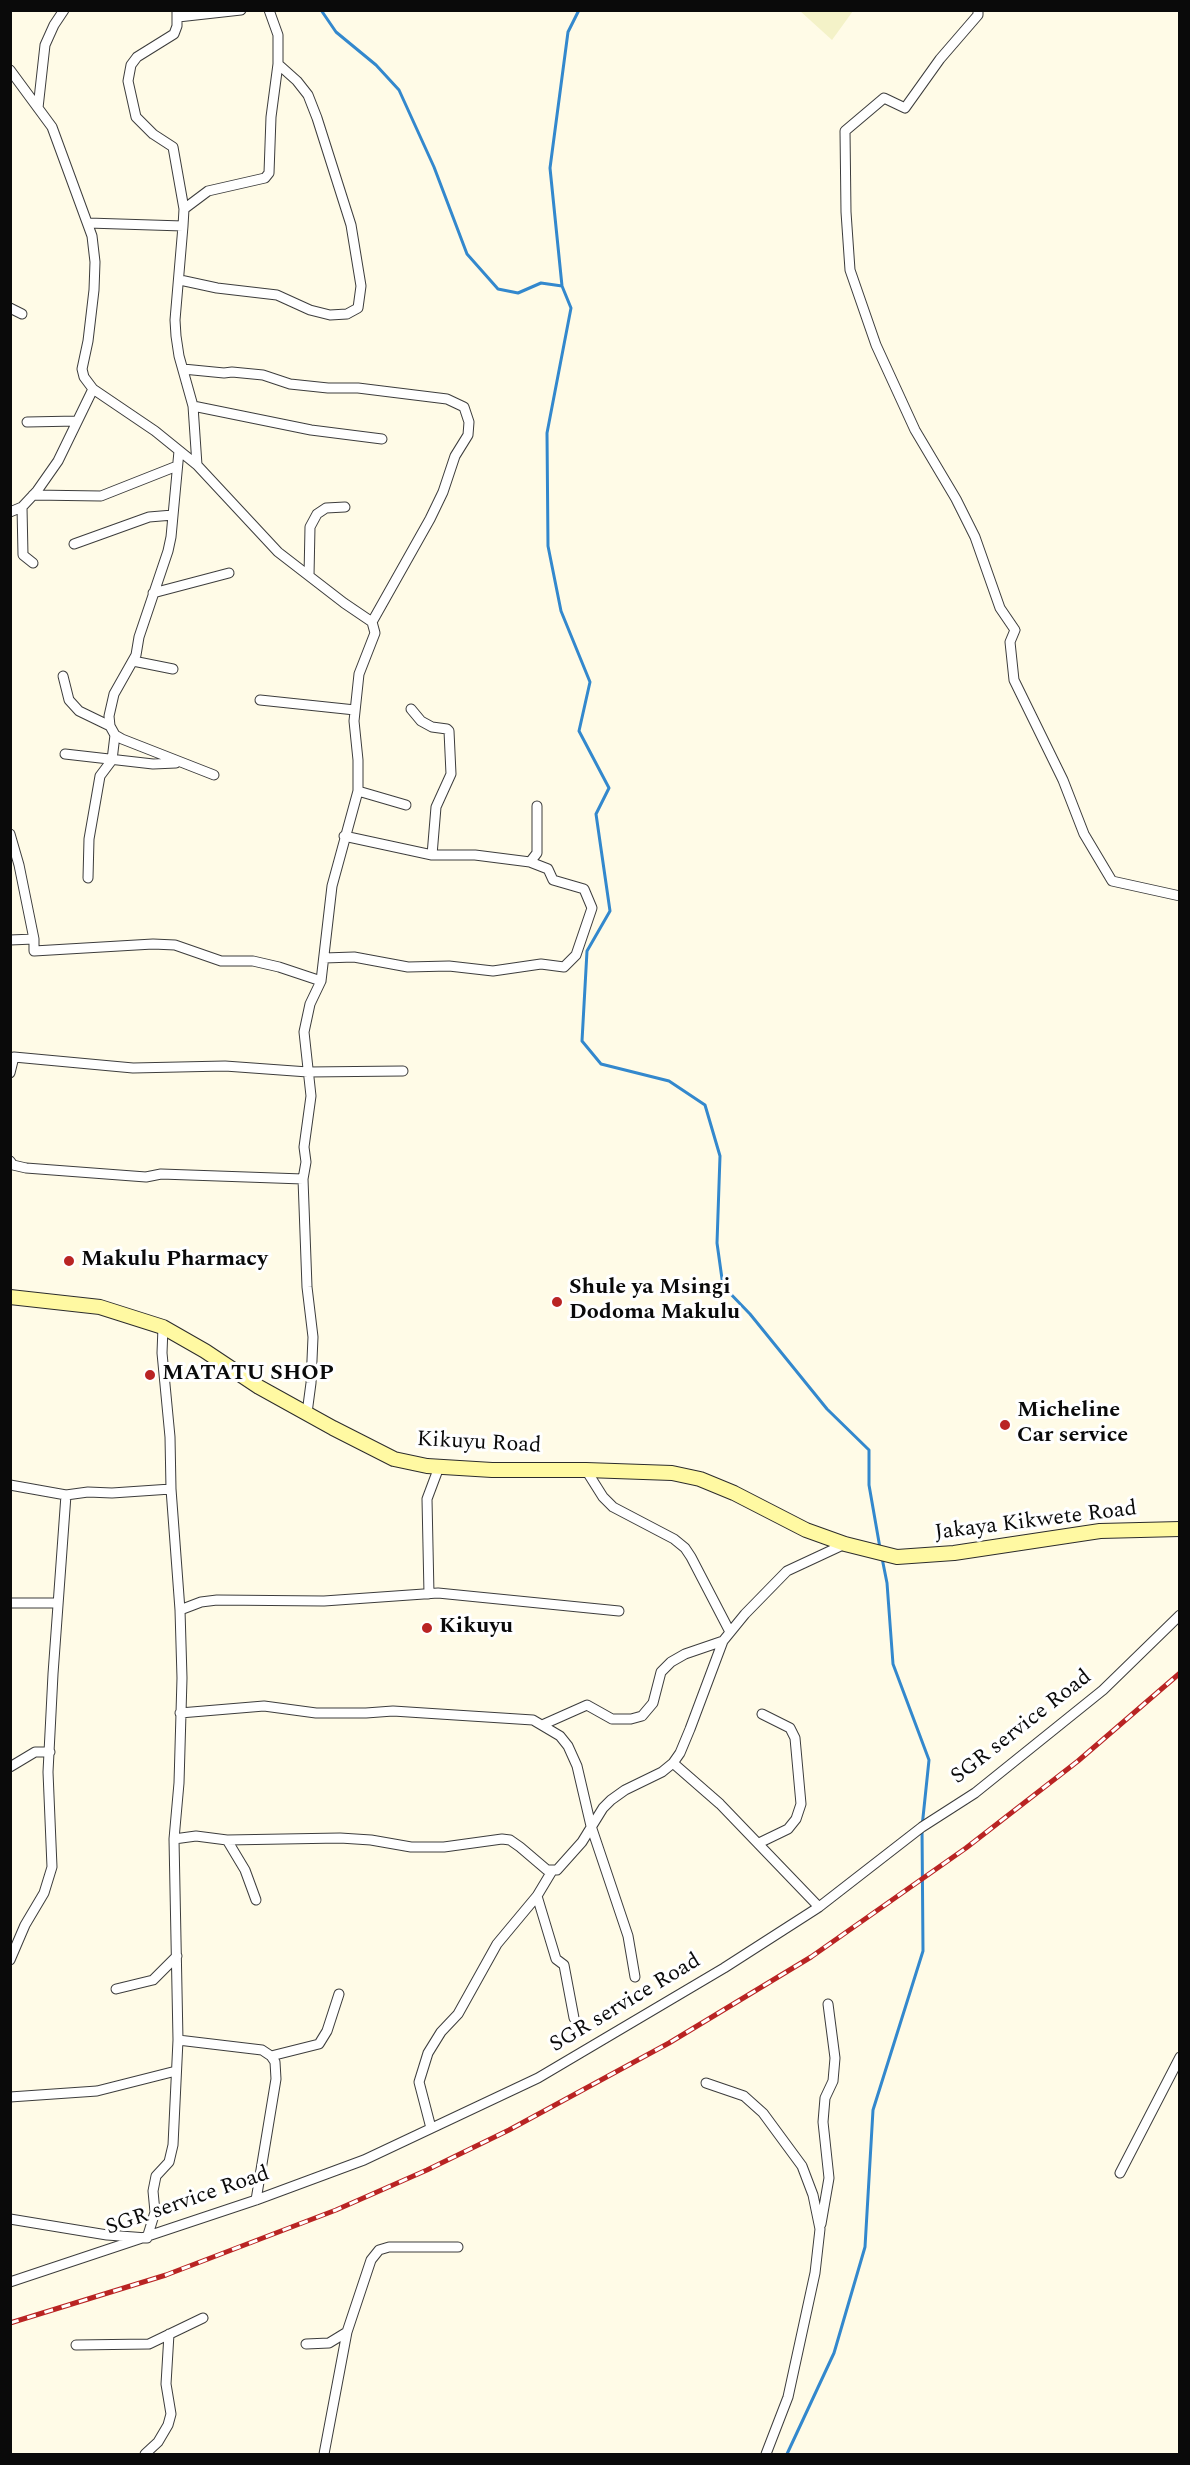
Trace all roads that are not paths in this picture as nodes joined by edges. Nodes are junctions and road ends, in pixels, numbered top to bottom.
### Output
1 (64, 10) edge
2 (241, 10) edge
3 (269, 10) edge
4 (978, 10) edge
5 (177, 14) edge
6 (278, 64) junction
7 (10, 70) edge
8 (38, 108) junction
9 (184, 209) junction
10 (88, 223) junction
11 (183, 226) junction
12 (180, 280) junction
13 (10, 308) edge
14 (22, 314) dead end
15 (183, 369) junction
16 (93, 389) junction
17 (193, 406) junction
18 (77, 421) junction
19 (27, 422) dead end
20 (382, 440) dead end
21 (179, 451) junction
22 (197, 465) junction
23 (177, 466) junction
24 (33, 495) junction
25 (22, 507) junction
26 (345, 507) dead end
27 (10, 512) edge
28 (173, 515) junction
29 (74, 544) dead end
30 (33, 563) dead end
31 (229, 573) dead end
32 (309, 576) junction
33 (153, 593) junction
34 (372, 622) junction
35 (133, 662) junction
36 (173, 669) dead end
37 (63, 676) dead end
38 (260, 700) dead end
39 (411, 709) dead end
40 (355, 710) junction
41 (112, 730) junction
42 (65, 754) dead end
43 (112, 759) junction
44 (182, 763) junction
45 (214, 775) dead end
46 (358, 790) junction
47 (406, 805) dead end
48 (537, 806) dead end
49 (10, 834) edge
50 (344, 836) junction
51 (432, 855) junction
52 (530, 862) junction
53 (88, 878) dead end
54 (1179, 896) edge
55 (34, 939) junction
56 (10, 940) edge
57 (324, 958) junction
58 (321, 981) junction
59 (403, 1071) dead end
60 (308, 1072) junction
61 (10, 1073) edge
62 (10, 1161) edge
63 (303, 1179) junction
64 (10, 1297) edge
65 (163, 1327) junction
66 (307, 1413) junction
67 (439, 1467) junction
68 (586, 1470) junction
69 (10, 1485) edge
70 (171, 1489) junction
71 (66, 1495) junction
72 (1179, 1529) edge
73 (845, 1544) junction
74 (897, 1557) joint
75 (429, 1594) junction
76 (10, 1603) edge
77 (58, 1603) junction
78 (180, 1610) junction
79 (619, 1611) dead end
80 (1179, 1615) edge
81 (730, 1632) junction
82 (723, 1641) junction
83 (180, 1713) junction
84 (762, 1714) dead end
85 (542, 1725) junction
86 (50, 1752) junction
87 (673, 1763) junction
88 (10, 1767) edge
89 (591, 1826) junction
90 (174, 1839) junction
91 (226, 1840) junction
92 (759, 1843) junction
93 (552, 1871) junction
94 (537, 1896) junction
95 (256, 1900) dead end
96 (819, 1907) junction
97 (177, 1956) junction
98 (10, 1960) edge
99 (635, 1977) dead end
100 (116, 1989) dead end
101 (339, 1994) dead end
102 (828, 2004) dead end
103 (574, 2018) dead end
104 (178, 2040) junction
105 (271, 2056) junction
106 (1179, 2057) edge
107 (176, 2071) junction
108 (706, 2083) dead end
109 (10, 2097) edge
110 (431, 2128) junction
111 (1119, 2173) dead end
112 (256, 2200) junction
113 (10, 2219) edge
114 (820, 2229) junction
115 (147, 2238) junction
116 (458, 2247) dead end
117 (10, 2282) edge
118 (203, 2318) dead end
119 (347, 2332) junction
120 (169, 2334) junction
121 (306, 2344) dead end
122 (76, 2345) dead end
123 (145, 2454) edge
124 (324, 2454) edge
125 (766, 2454) edge

1 - 8 street
2 - 5 street
3 - 6 street
4 - 54 street
5 - 9 street
6 - 9 street
6 - 12 street
7 - 8 street
8 - 10 street
9 - 11 street
10 - 11 street
10 - 16 street
11 - 12 street
12 - 15 street
13 - 14 street
15 - 17 street
15 - 34 street
16 - 18 street
16 - 21 street
17 - 20 street
17 - 22 street
18 - 19 street
18 - 24 street
21 - 22 street
21 - 23 street
22 - 32 street
23 - 24 street
23 - 28 street
24 - 25 street
25 - 27 street
25 - 30 street
26 - 32 street
28 - 29 street
28 - 33 street
31 - 33 street
32 - 34 street
33 - 35 street
34 - 40 street
35 - 36 street
35 - 41 street
37 - 41 street
38 - 40 street
39 - 51 street
40 - 46 street
41 - 43 street
41 - 44 street
42 - 43 street
43 - 44 street
43 - 53 street
44 - 45 street
46 - 47 street
46 - 50 street
48 - 52 street
49 - 55 street
50 - 51 street
50 - 57 street
51 - 52 street
52 - 57 street
55 - 56 street
55 - 58 street
57 - 58 street
58 - 60 street
59 - 60 street
60 - 61 street
60 - 63 street
62 - 63 street
63 - 66 street
64 - 65 main road, Kikuyu Road
65 - 66 main road, Kikuyu Road
65 - 70 street
66 - 67 main road, Kikuyu Road
67 - 68 main road, Kikuyu Road
67 - 75 street
68 - 73 main road, Kikuyu Road
68 - 81 street
69 - 71 street
70 - 71 street
70 - 78 street
71 - 77 street
72 - 74 main road, Jakaya Kikwete Road
73 - 74 main road, Kikuyu Road
73 - 81 street
75 - 78 street
75 - 79 street
76 - 77 street
77 - 86 street
78 - 83 street
80 - 96 street, SGR service Road
81 - 82 street
82 - 85 street
82 - 87 street
83 - 85 street
83 - 90 street
84 - 92 street
85 - 89 street
86 - 88 street
86 - 98 street
87 - 89 street
87 - 92 street
89 - 93 street
89 - 99 street
90 - 91 street
90 - 97 street
91 - 93 street
91 - 95 street
92 - 96 street
93 - 94 street
94 - 103 street
94 - 110 street
96 - 110 street, SGR service Road
97 - 100 street
97 - 104 street
101 - 105 street
102 - 114 street
104 - 105 street
104 - 107 street
105 - 112 street
106 - 111 street
107 - 109 street
107 - 115 street
108 - 114 street
110 - 112 street, SGR service Road
112 - 115 street, SGR service Road
113 - 115 street
114 - 125 street
115 - 117 street, SGR service Road
116 - 119 street
118 - 120 street
119 - 121 street
119 - 124 street
120 - 122 street
120 - 123 street

